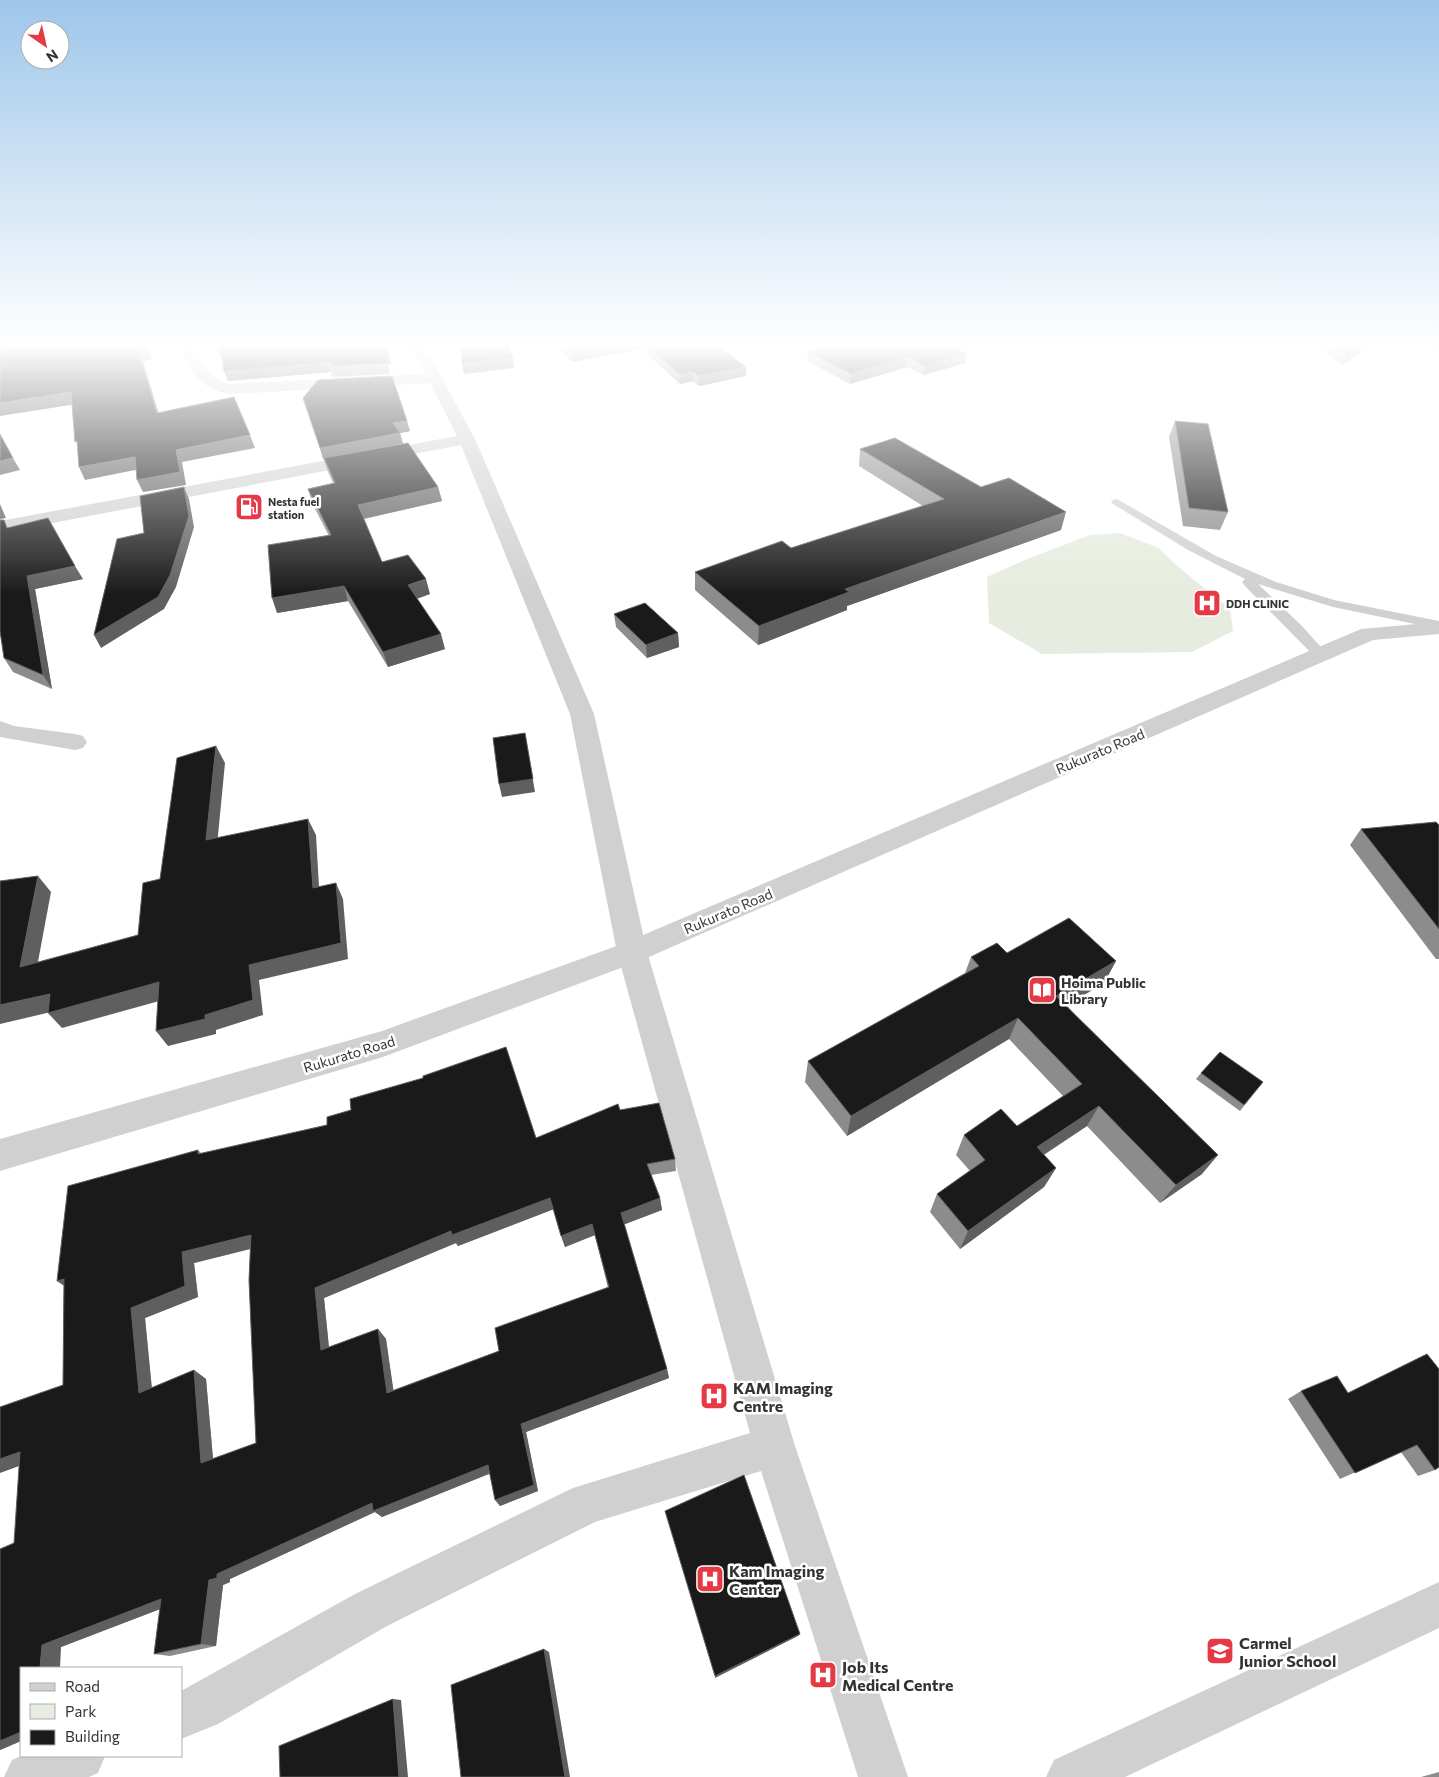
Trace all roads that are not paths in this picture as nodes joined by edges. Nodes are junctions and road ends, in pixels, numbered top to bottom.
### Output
1 (461, 428) edge
2 (467, 439) junction
3 (1116, 502) dead end
4 (0, 527) edge
5 (1232, 569) junction
6 (1439, 627) edge
7 (1321, 655) junction
8 (0, 728) edge
9 (76, 742) dead end
10 (632, 952) junction
11 (0, 1155) edge
12 (774, 1446) junction
13 (1439, 1605) edge
14 (182, 1715) edge
15 (78, 1757) edge
16 (28, 1777) edge
17 (883, 1777) edge
18 (1071, 1777) edge

1 - 2 street
2 - 4 street
2 - 10 street
3 - 5 lane
5 - 6 lane
5 - 7 lane
6 - 7 street, Rukurato Road
7 - 10 street, Rukurato Road
8 - 9 street
10 - 11 street, Rukurato Road
10 - 12 street
12 - 14 street
12 - 17 street
13 - 18 street
15 - 16 street

